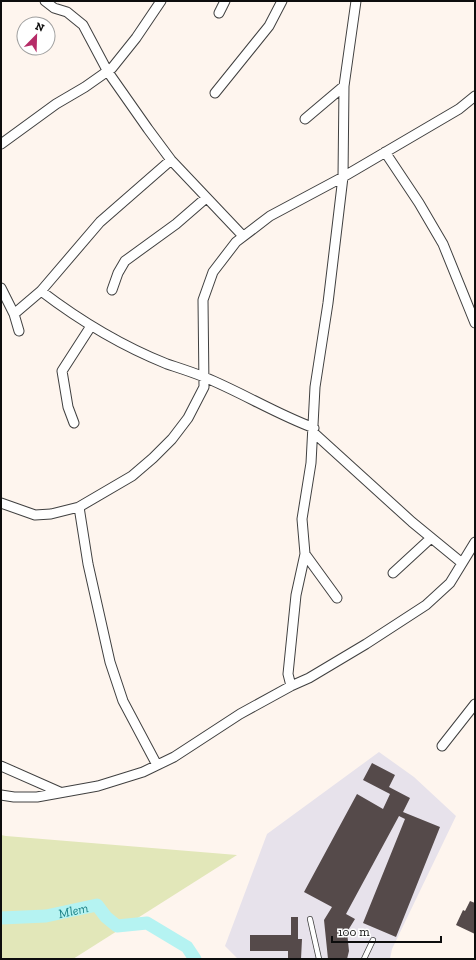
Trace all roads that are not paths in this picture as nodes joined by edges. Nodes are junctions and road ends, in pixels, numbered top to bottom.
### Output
1 (45, 1) edge
2 (161, 1) edge
3 (225, 1) edge
4 (282, 1) edge
5 (356, 1) edge
6 (219, 13) dead end
7 (108, 72) junction
8 (344, 86) junction
9 (215, 93) dead end
10 (475, 96) edge
11 (305, 119) dead end
12 (1, 144) edge
13 (385, 152) junction
14 (171, 160) junction
15 (343, 178) junction
16 (206, 198) junction
17 (243, 236) junction
18 (1, 288) edge
19 (112, 290) dead end
20 (41, 291) junction
21 (4, 306) edge
22 (14, 314) junction
23 (475, 323) edge
24 (91, 326) junction
25 (19, 331) dead end
26 (205, 377) junction
27 (74, 423) dead end
28 (314, 431) junction
29 (1, 503) edge
30 (78, 506) junction
31 (431, 538) junction
32 (475, 542) edge
33 (305, 554) junction
34 (462, 563) junction
35 (393, 573) dead end
36 (337, 598) dead end
37 (291, 686) junction
38 (475, 704) edge
39 (442, 746) dead end
40 (157, 765) junction
41 (1, 766) edge
42 (60, 792) junction
43 (1, 795) edge
44 (310, 919) dead end
45 (373, 940) dead end
46 (319, 959) edge
47 (364, 959) edge

1 - 7 street
2 - 7 street
3 - 6 street
4 - 9 street
5 - 8 street
7 - 12 street
7 - 14 street
8 - 11 street
8 - 15 street
10 - 13 street
13 - 15 street
13 - 23 street
14 - 16 street
14 - 20 street
15 - 17 street
15 - 28 street
16 - 17 street
16 - 19 street
17 - 26 street
18 - 21 street
20 - 22 street
20 - 24 street
21 - 22 street
22 - 25 street
24 - 26 street
24 - 27 street
26 - 28 street
26 - 30 street
28 - 31 street
28 - 33 street
29 - 30 street
30 - 40 street
31 - 34 street
31 - 35 street
32 - 34 street
33 - 36 street
33 - 37 street
34 - 37 street
37 - 40 street
38 - 39 street
40 - 42 street
41 - 42 street
42 - 43 street
44 - 46 lane
45 - 47 lane

